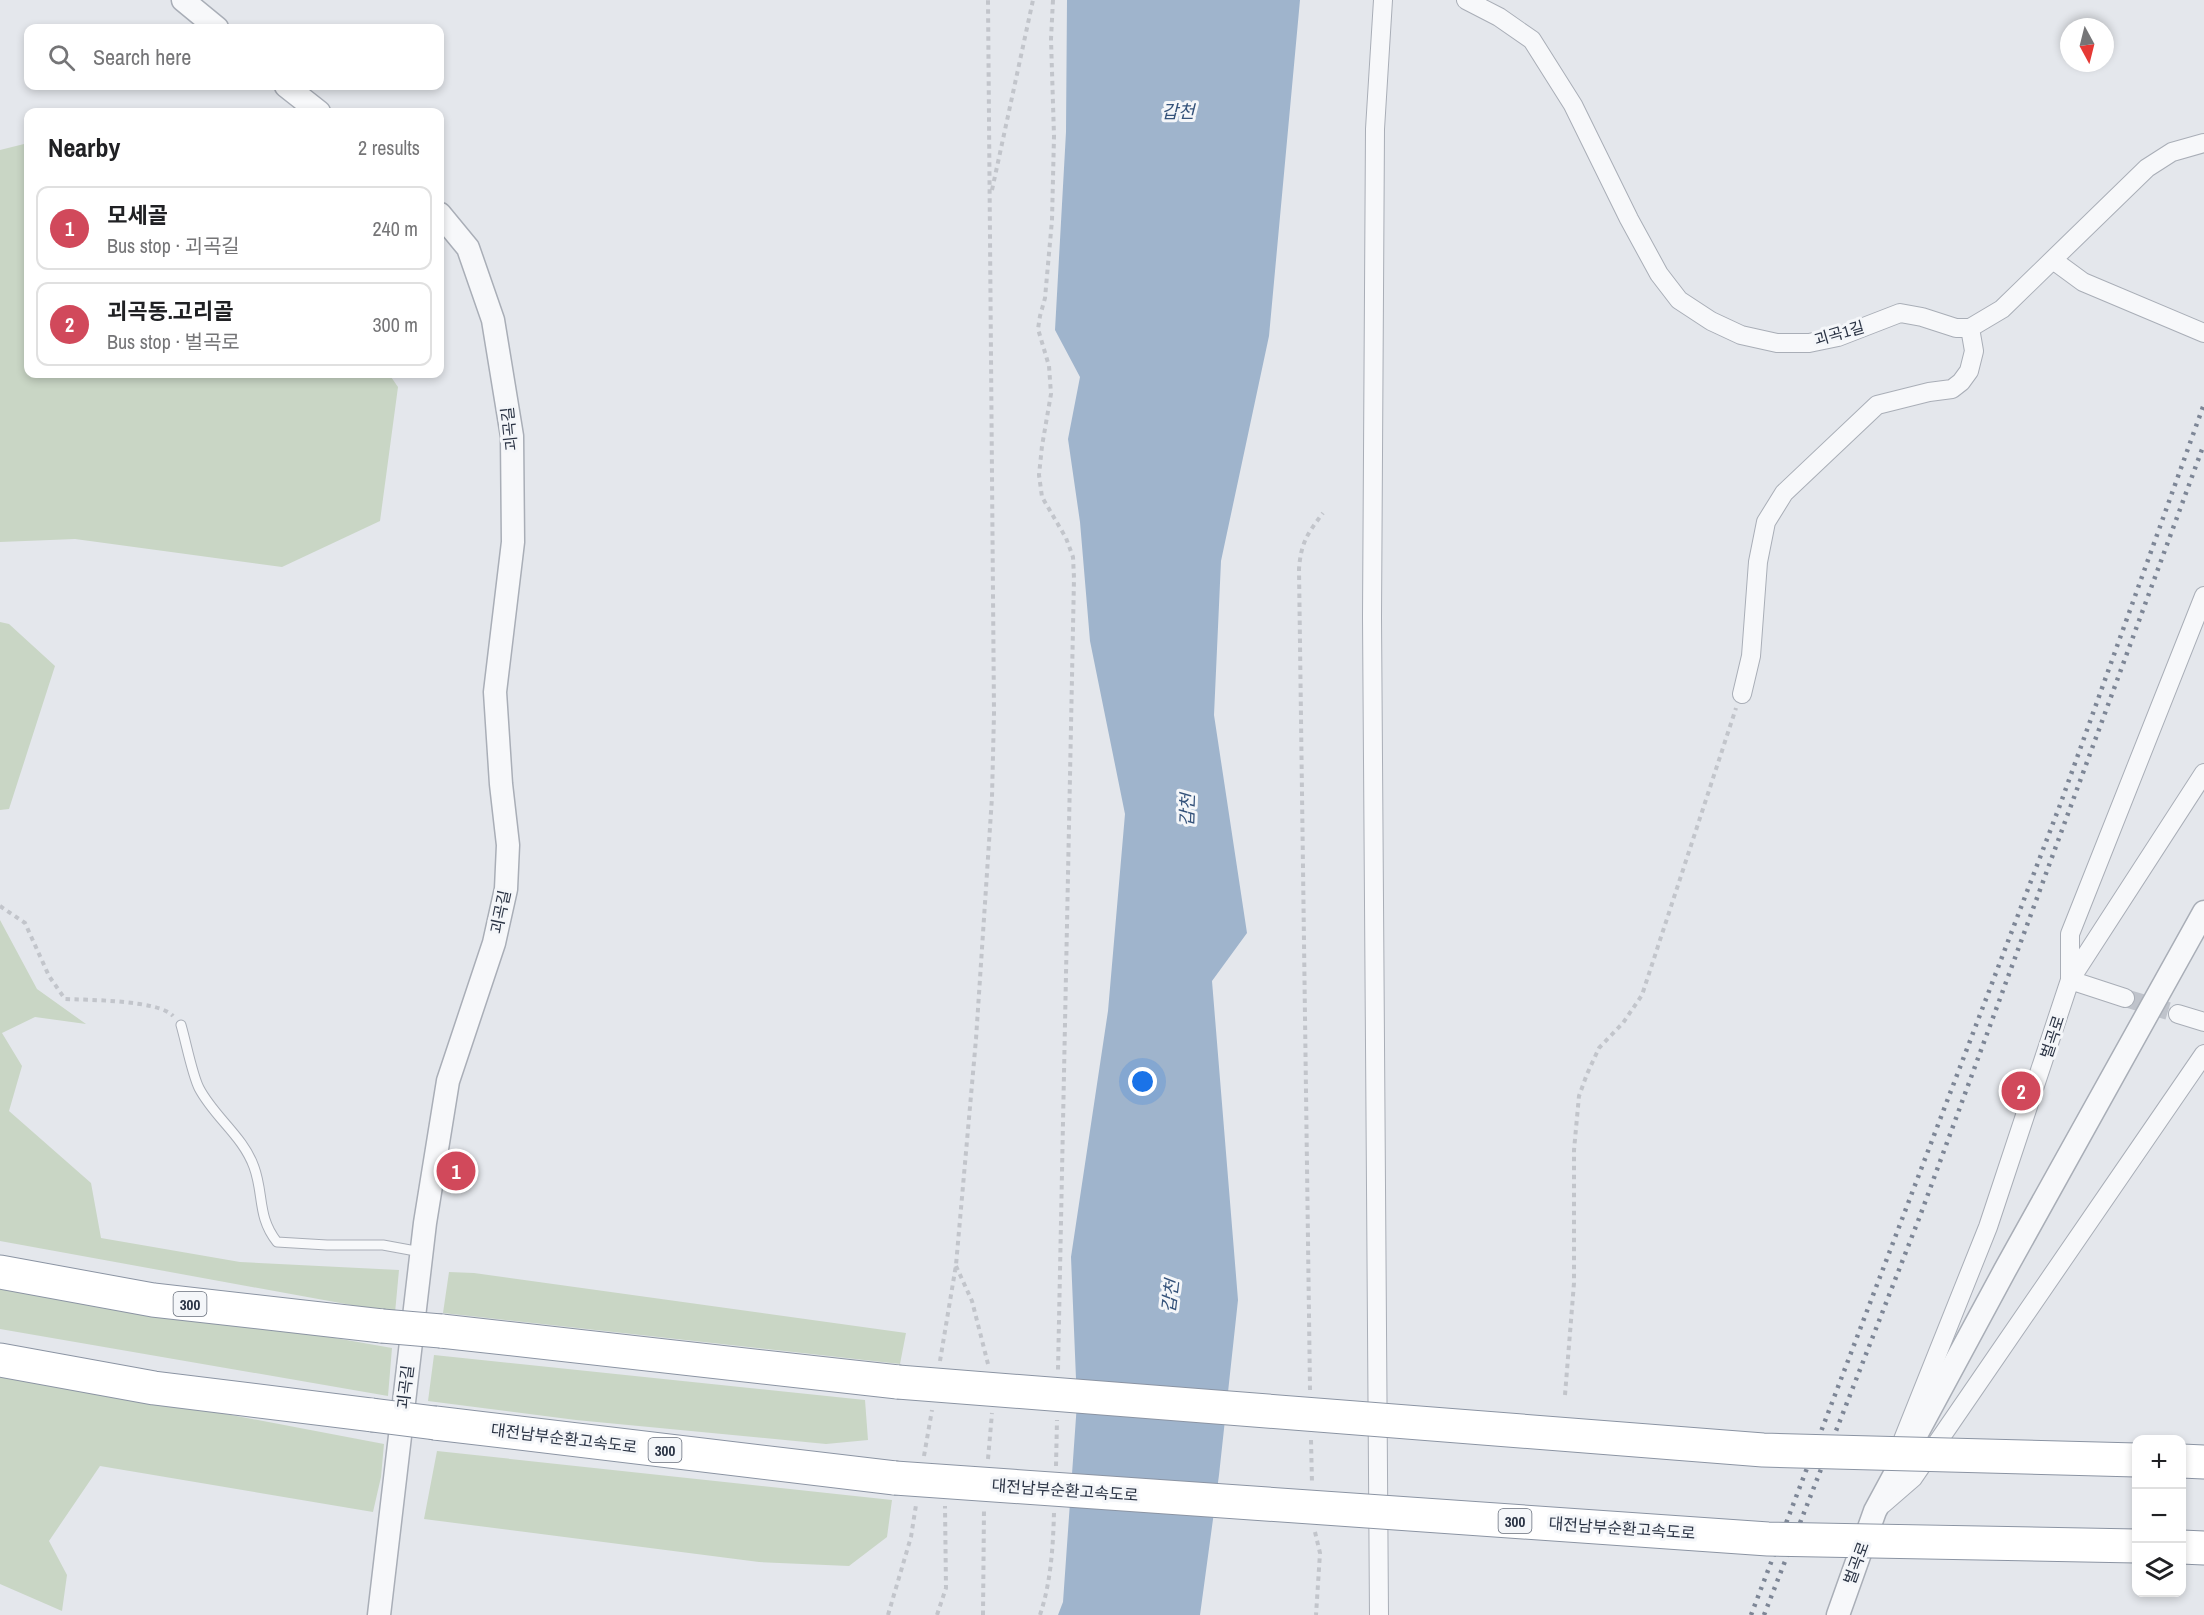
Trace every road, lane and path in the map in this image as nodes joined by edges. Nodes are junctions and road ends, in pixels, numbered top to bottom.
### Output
1 (183, 0) edge
2 (988, 0) edge
3 (1033, 0) edge
4 (1053, 0) edge
5 (1383, 0) edge
6 (1466, 0) edge
7 (212, 24) edge
8 (291, 90) edge
9 (314, 108) edge
10 (2204, 143) edge
11 (990, 198) junction
12 (444, 219) edge
13 (2052, 260) junction
14 (1970, 328) junction
15 (2204, 333) edge
16 (1323, 513) dead end
17 (2204, 596) edge
18 (1742, 694) joint
19 (2204, 773) edge
20 (0, 906) edge
21 (2204, 912) edge
22 (2070, 980) junction
23 (2125, 998) tunnel mouth
24 (2178, 1014) tunnel mouth
25 (2204, 1022) edge
26 (181, 1025) joint
27 (2204, 1054) edge
28 (421, 1252) junction
29 (956, 1265) junction
30 (0, 1272) edge
31 (0, 1360) edge
32 (938, 1372) dead end
33 (991, 1375) dead end
34 (1058, 1377) dead end
35 (1564, 1395) dead end
36 (1310, 1396) dead end
37 (932, 1407) dead end
38 (992, 1409) dead end
39 (1057, 1413) dead end
40 (1311, 1430) dead end
41 (2132, 1460) edge
42 (2186, 1461) edge
43 (2204, 1462) edge
44 (987, 1468) dead end
45 (908, 1472) junction
46 (1055, 1472) dead end
47 (1312, 1488) dead end
48 (945, 1498) dead end
49 (916, 1502) dead end
50 (984, 1503) dead end
51 (1054, 1508) dead end
52 (1875, 1511) junction
53 (1313, 1523) dead end
54 (2132, 1546) edge
55 (2186, 1547) edge
56 (2204, 1548) edge
57 (379, 1615) edge
58 (888, 1615) edge
59 (937, 1615) edge
60 (983, 1615) edge
61 (1040, 1615) edge
62 (1316, 1615) edge
63 (1379, 1615) edge
64 (1838, 1615) edge

1 - 7 street
2 - 11 path
3 - 11 path
4 - 34 path
5 - 63 street
6 - 14 street, 괴곡1길
8 - 9 street
10 - 13 street
11 - 29 path
12 - 28 street, 괴곡길
13 - 14 street
13 - 15 street
14 - 18 street
16 - 36 path
17 - 22 street, 벌곡로
18 - 35 path
19 - 22 street
20 - 26 path
21 - 52 street, 벌곡로
22 - 23 street
22 - 52 street, 벌곡로
24 - 25 street
26 - 28 lane
27 - 52 street
28 - 57 street, 괴곡길
29 - 32 path
29 - 33 path
30 - 41 highway, 300, bridge
31 - 45 highway, 대전남부순환고속도로 / 300, bridge
37 - 45 path
38 - 44 path
39 - 46 path
40 - 47 path
42 - 43 highway
45 - 54 highway, 대전남부순환고속도로 / 300, bridge
48 - 59 path
49 - 58 path
50 - 60 path
51 - 61 path
52 - 64 street, 벌곡로
53 - 62 path
55 - 56 highway

